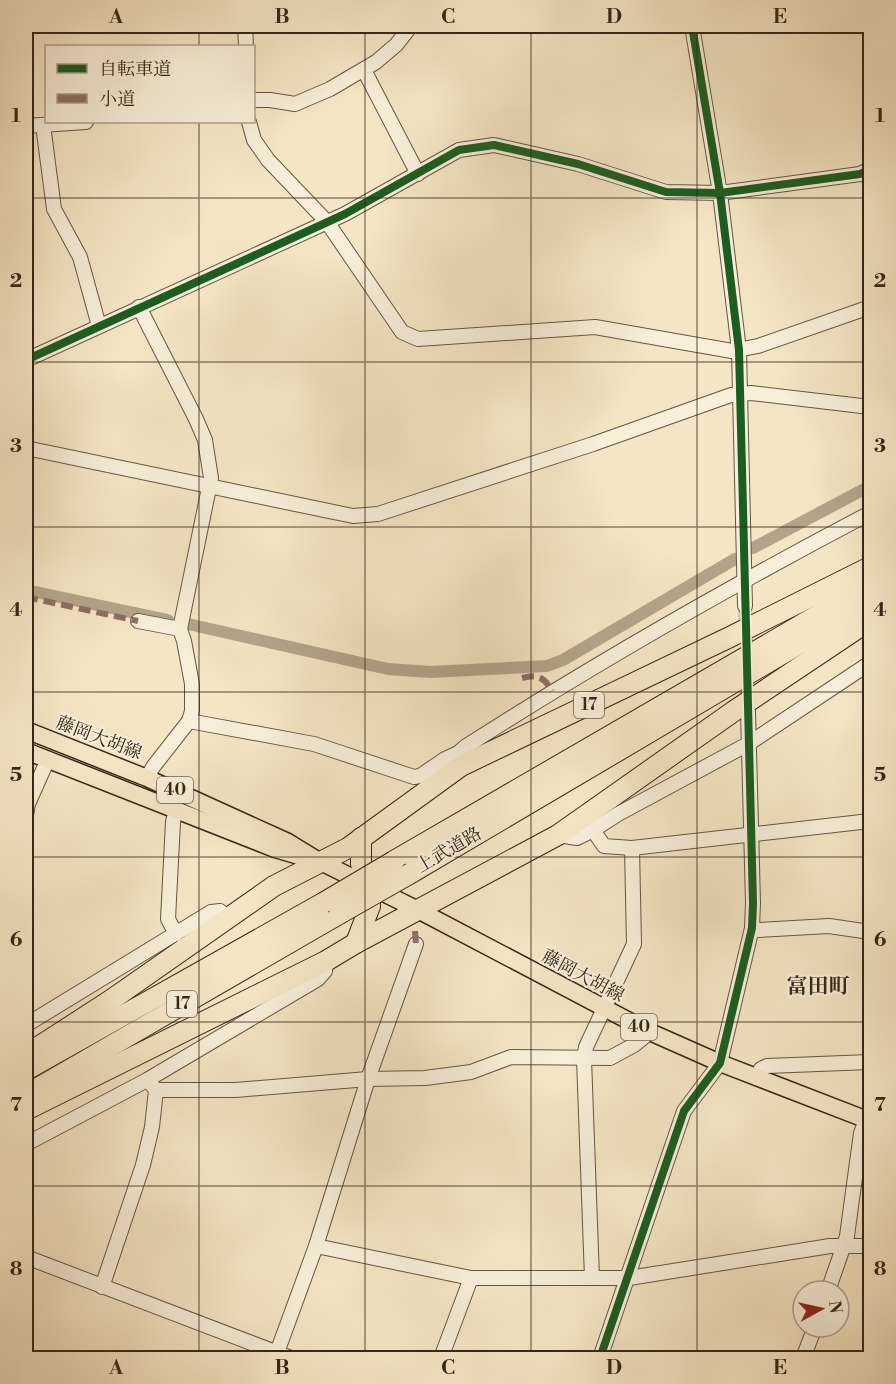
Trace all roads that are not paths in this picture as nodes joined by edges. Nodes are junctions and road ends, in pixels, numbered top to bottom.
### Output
1 (245, 26) edge
2 (411, 26) edge
3 (692, 26) edge
4 (246, 45) edge
5 (364, 70) junction
6 (255, 100) edge
7 (72, 123) edge
8 (249, 123) edge
9 (43, 125) junction
10 (26, 126) edge
11 (870, 169) edge
12 (417, 174) junction
13 (720, 194) junction
14 (327, 222) junction
15 (139, 307) junction
16 (870, 307) edge
17 (99, 326) junction
18 (739, 350) junction
19 (26, 360) edge
20 (739, 394) junction
21 (870, 407) edge
22 (26, 448) edge
23 (210, 487) junction
24 (870, 513) edge
25 (870, 567) edge
26 (746, 578) junction
27 (870, 585) edge
28 (870, 602) edge
29 (745, 606) tunnel mouth
30 (870, 620) edge
31 (138, 621) dead end
32 (180, 629) junction
33 (870, 663) edge
34 (748, 711) tunnel mouth
35 (189, 721) junction
36 (26, 730) edge
37 (748, 744) junction
38 (26, 751) edge
39 (48, 759) junction
40 (460, 760) junction
41 (147, 778) junction
42 (176, 809) junction
43 (26, 815) edge
44 (870, 821) edge
45 (593, 830) junction
46 (751, 834) junction
47 (558, 835) junction
48 (361, 838) junction
49 (632, 848) junction
50 (319, 861) junction
51 (370, 886) junction
52 (331, 909) junction
53 (418, 910) junction
54 (228, 918) junction
55 (752, 928) junction
56 (870, 932) edge
57 (176, 934) junction
58 (356, 943) junction
59 (416, 944) dead end
60 (326, 961) junction
61 (67, 999) junction
62 (603, 1009) junction
63 (74, 1012) dead end
64 (26, 1025) edge
65 (650, 1032) junction
66 (26, 1055) edge
67 (584, 1059) junction
68 (870, 1062) edge
69 (720, 1064) junction
70 (26, 1070) edge
71 (111, 1076) dead end
72 (756, 1078) junction
73 (368, 1079) junction
74 (152, 1085) junction
75 (120, 1094) junction
76 (26, 1095) edge
77 (26, 1110) edge
78 (868, 1120) edge
79 (26, 1144) edge
80 (845, 1245) junction
81 (316, 1246) junction
82 (870, 1246) edge
83 (26, 1257) edge
84 (471, 1278) junction
85 (592, 1278) junction
86 (629, 1278) junction
87 (832, 1279) edge
88 (102, 1287) junction
89 (810, 1339) edge
90 (276, 1356) edge
91 (291, 1359) edge
92 (441, 1359) edge
93 (600, 1359) edge
94 (803, 1359) edge

1 - 4 street
2 - 5 street
3 - 13 street
5 - 6 street
5 - 12 street
7 - 9 street
8 - 14 street
9 - 10 street
9 - 17 street
11 - 13 street
12 - 13 street
12 - 14 street
13 - 18 street
14 - 15 street
14 - 18 street
15 - 17 street
15 - 23 street
16 - 18 street
17 - 19 street
18 - 20 street
20 - 21 street
20 - 23 street
20 - 26 street
22 - 23 street
23 - 32 street
24 - 26 street
25 - 40 highway, 17
26 - 29 street
26 - 40 street
27 - 52 highway, 上武道路 / 17, bridge
28 - 52 highway, 上武道路 / 17, bridge
30 - 47 highway, 17
31 - 32 street
32 - 35 street
33 - 37 street
34 - 37 street
35 - 40 street
35 - 41 street
36 - 41 main road, 藤岡大胡線 / 40
37 - 45 street
37 - 46 street
38 - 39 main road, 藤岡大胡線 / 40
39 - 42 main road, 藤岡大胡線 / 40
39 - 43 street
40 - 48 highway, 17
41 - 50 main road, 藤岡大胡線 / 40
42 - 50 main road, 藤岡大胡線 / 40
42 - 57 street
44 - 46 street
45 - 47 street
45 - 49 street
46 - 49 street
46 - 55 street
47 - 53 highway, 17
48 - 50 highway, 17
48 - 51 highway
49 - 62 street
50 - 51 main road, 藤岡大胡線 / 40
50 - 54 highway, 17
51 - 53 main road, 藤岡大胡線 / 40
51 - 58 highway
52 - 70 highway, 上武道路 / 17
52 - 76 highway, 上武道路 / 17
53 - 58 highway, 17
53 - 62 main road, 藤岡大胡線 / 40
54 - 57 street
54 - 66 highway, 17
55 - 56 street
55 - 69 street
57 - 61 street
58 - 60 highway, 17
59 - 73 street
60 - 74 street
60 - 77 highway, 17
61 - 63 street
61 - 64 street
62 - 65 main road, 藤岡大胡線 / 40
62 - 67 street
65 - 67 street
65 - 69 main road, 藤岡大胡線 / 40
67 - 73 street
67 - 85 street
68 - 72 street
69 - 72 main road, 藤岡大胡線 / 40
69 - 86 street
71 - 75 street
72 - 78 main road, 藤岡大胡線 / 40
73 - 74 street
73 - 81 street
74 - 75 street
74 - 88 street
75 - 79 street
78 - 80 street
80 - 82 street
80 - 86 street
80 - 87 street
81 - 84 street
81 - 90 street
83 - 88 street
84 - 85 street
84 - 92 street
85 - 86 street
86 - 93 street
88 - 90 street
89 - 94 street
90 - 91 street

